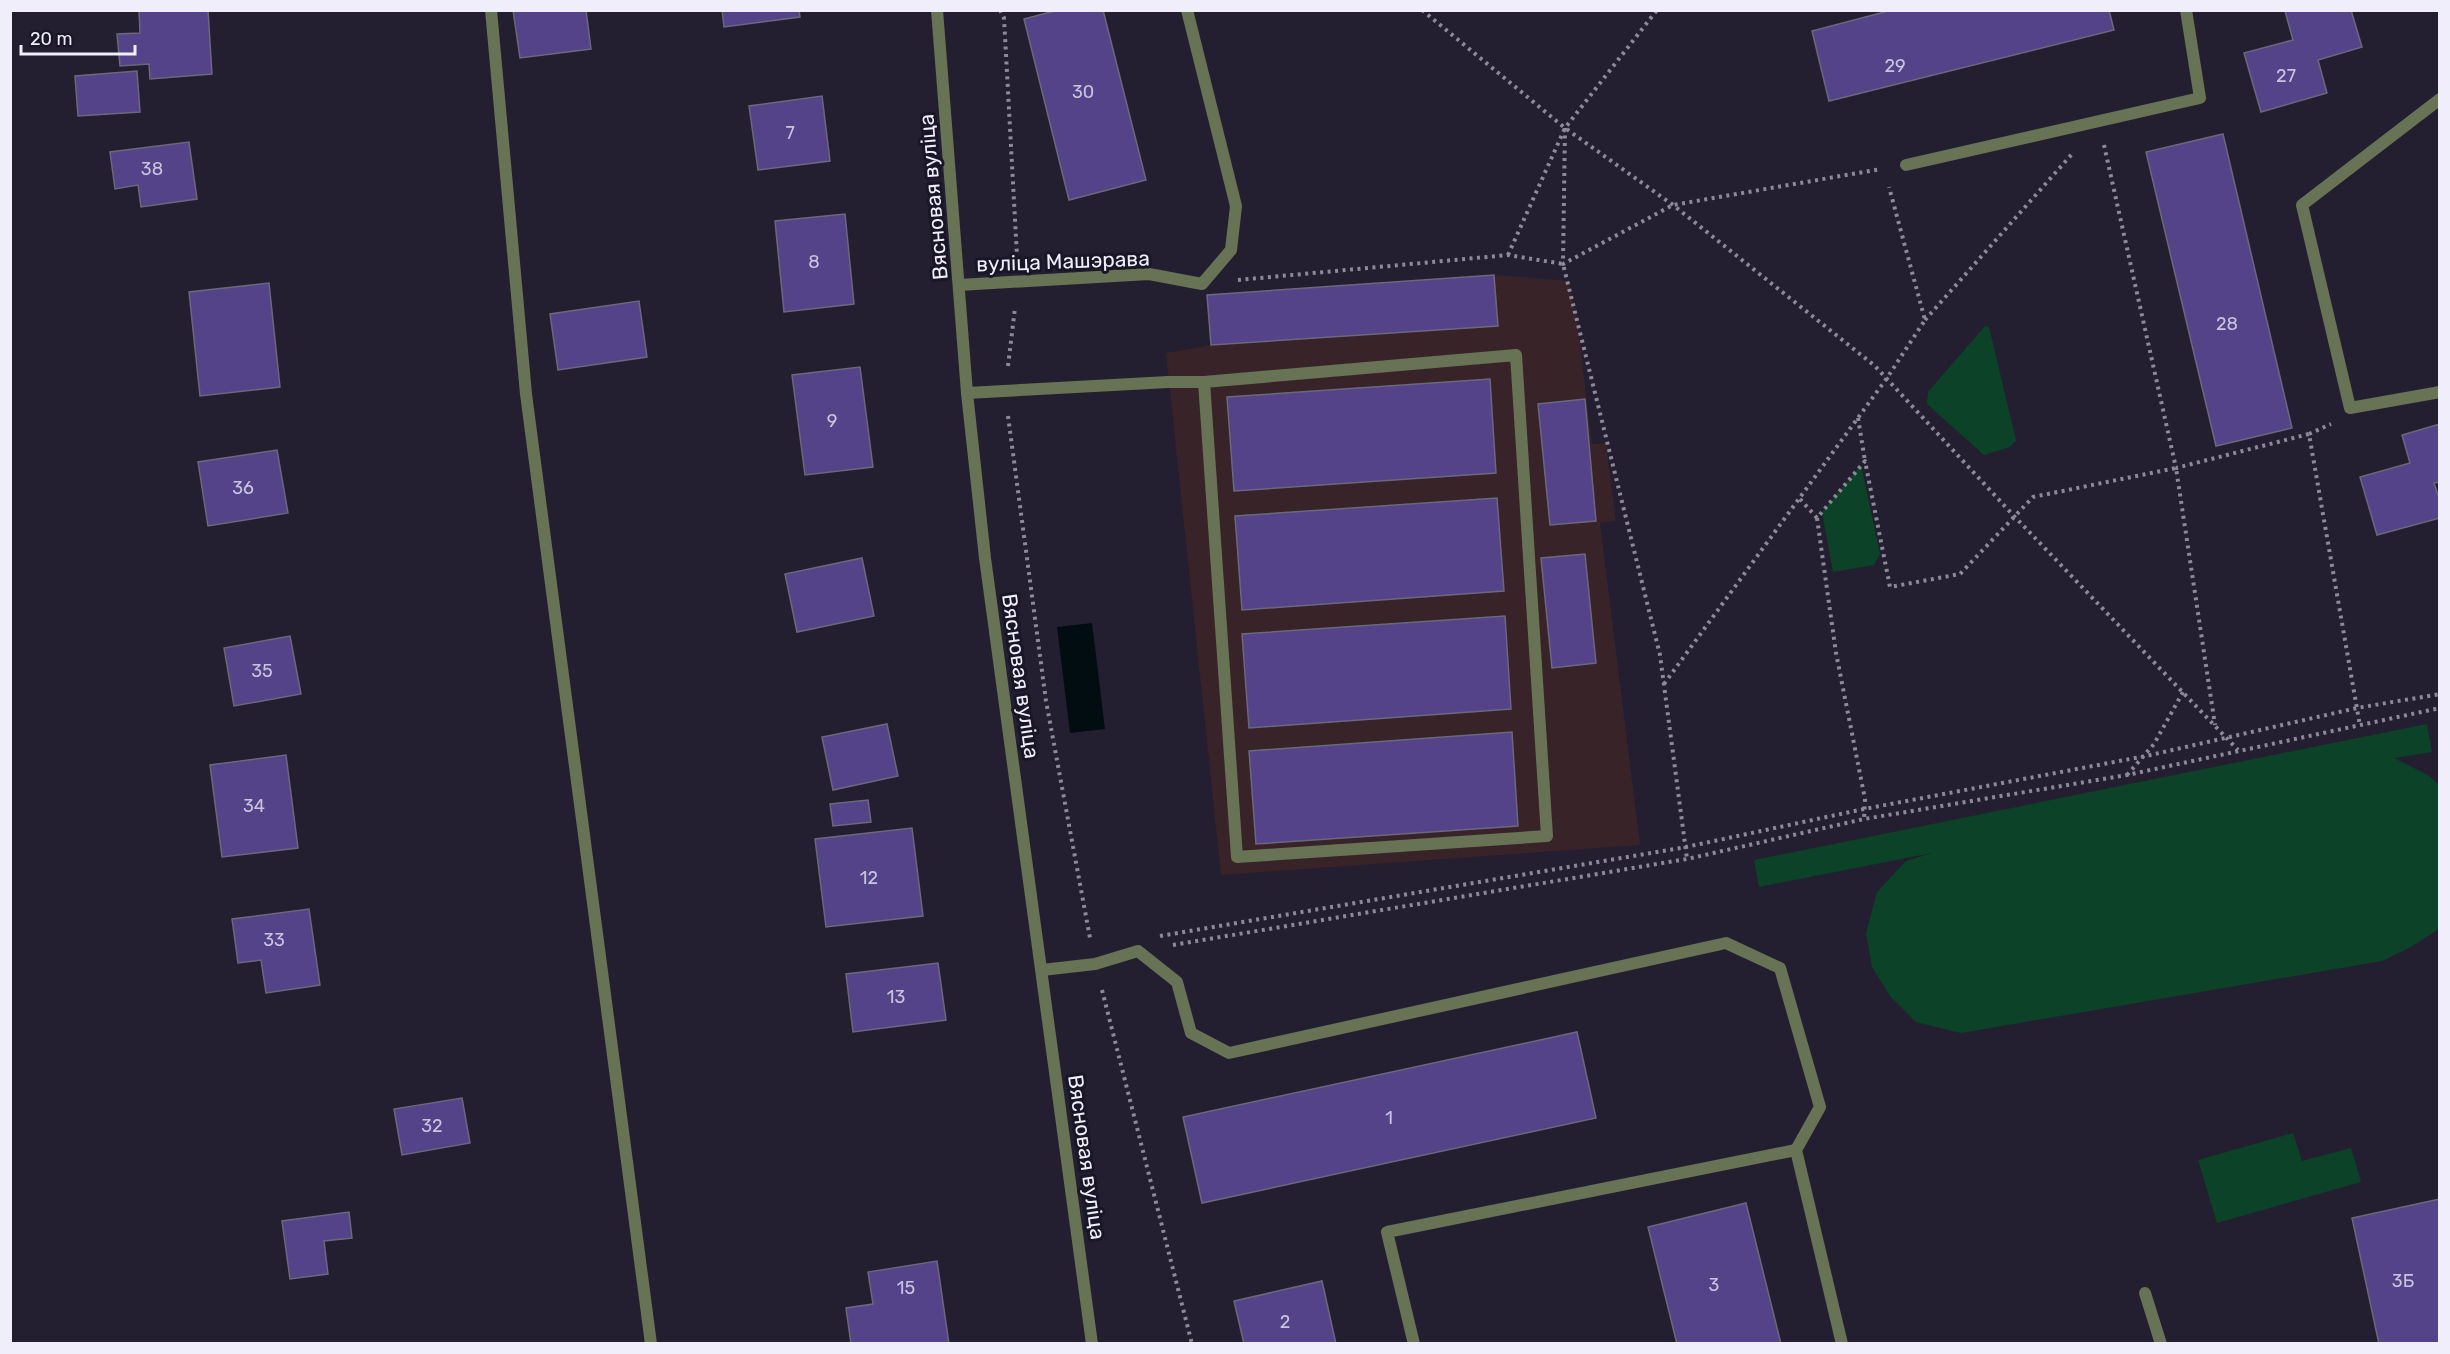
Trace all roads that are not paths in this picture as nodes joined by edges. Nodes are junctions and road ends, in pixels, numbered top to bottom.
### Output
1 (491, 10) edge
2 (938, 10) edge
3 (1187, 10) edge
4 (2186, 10) edge
5 (2439, 99) edge
6 (1906, 165) road end
7 (959, 285) junction
8 (1204, 382) junction
9 (2439, 392) edge
10 (967, 393) junction
11 (1042, 970) junction
12 (1796, 1150) junction
13 (2145, 1293) dead end
14 (651, 1344) edge
15 (1092, 1344) edge
16 (1414, 1344) edge
17 (1842, 1344) edge
18 (2161, 1344) edge

1 - 14 street
2 - 7 street, Вясновая вуліца
3 - 7 street, вуліца Машэрава
4 - 6 street
5 - 9 street
7 - 10 street, Вясновая вуліца
8 - 8 street
8 - 10 street
10 - 11 street, Вясновая вуліца
11 - 12 street
11 - 15 street, Вясновая вуліца
12 - 16 street
12 - 17 street
13 - 18 street

